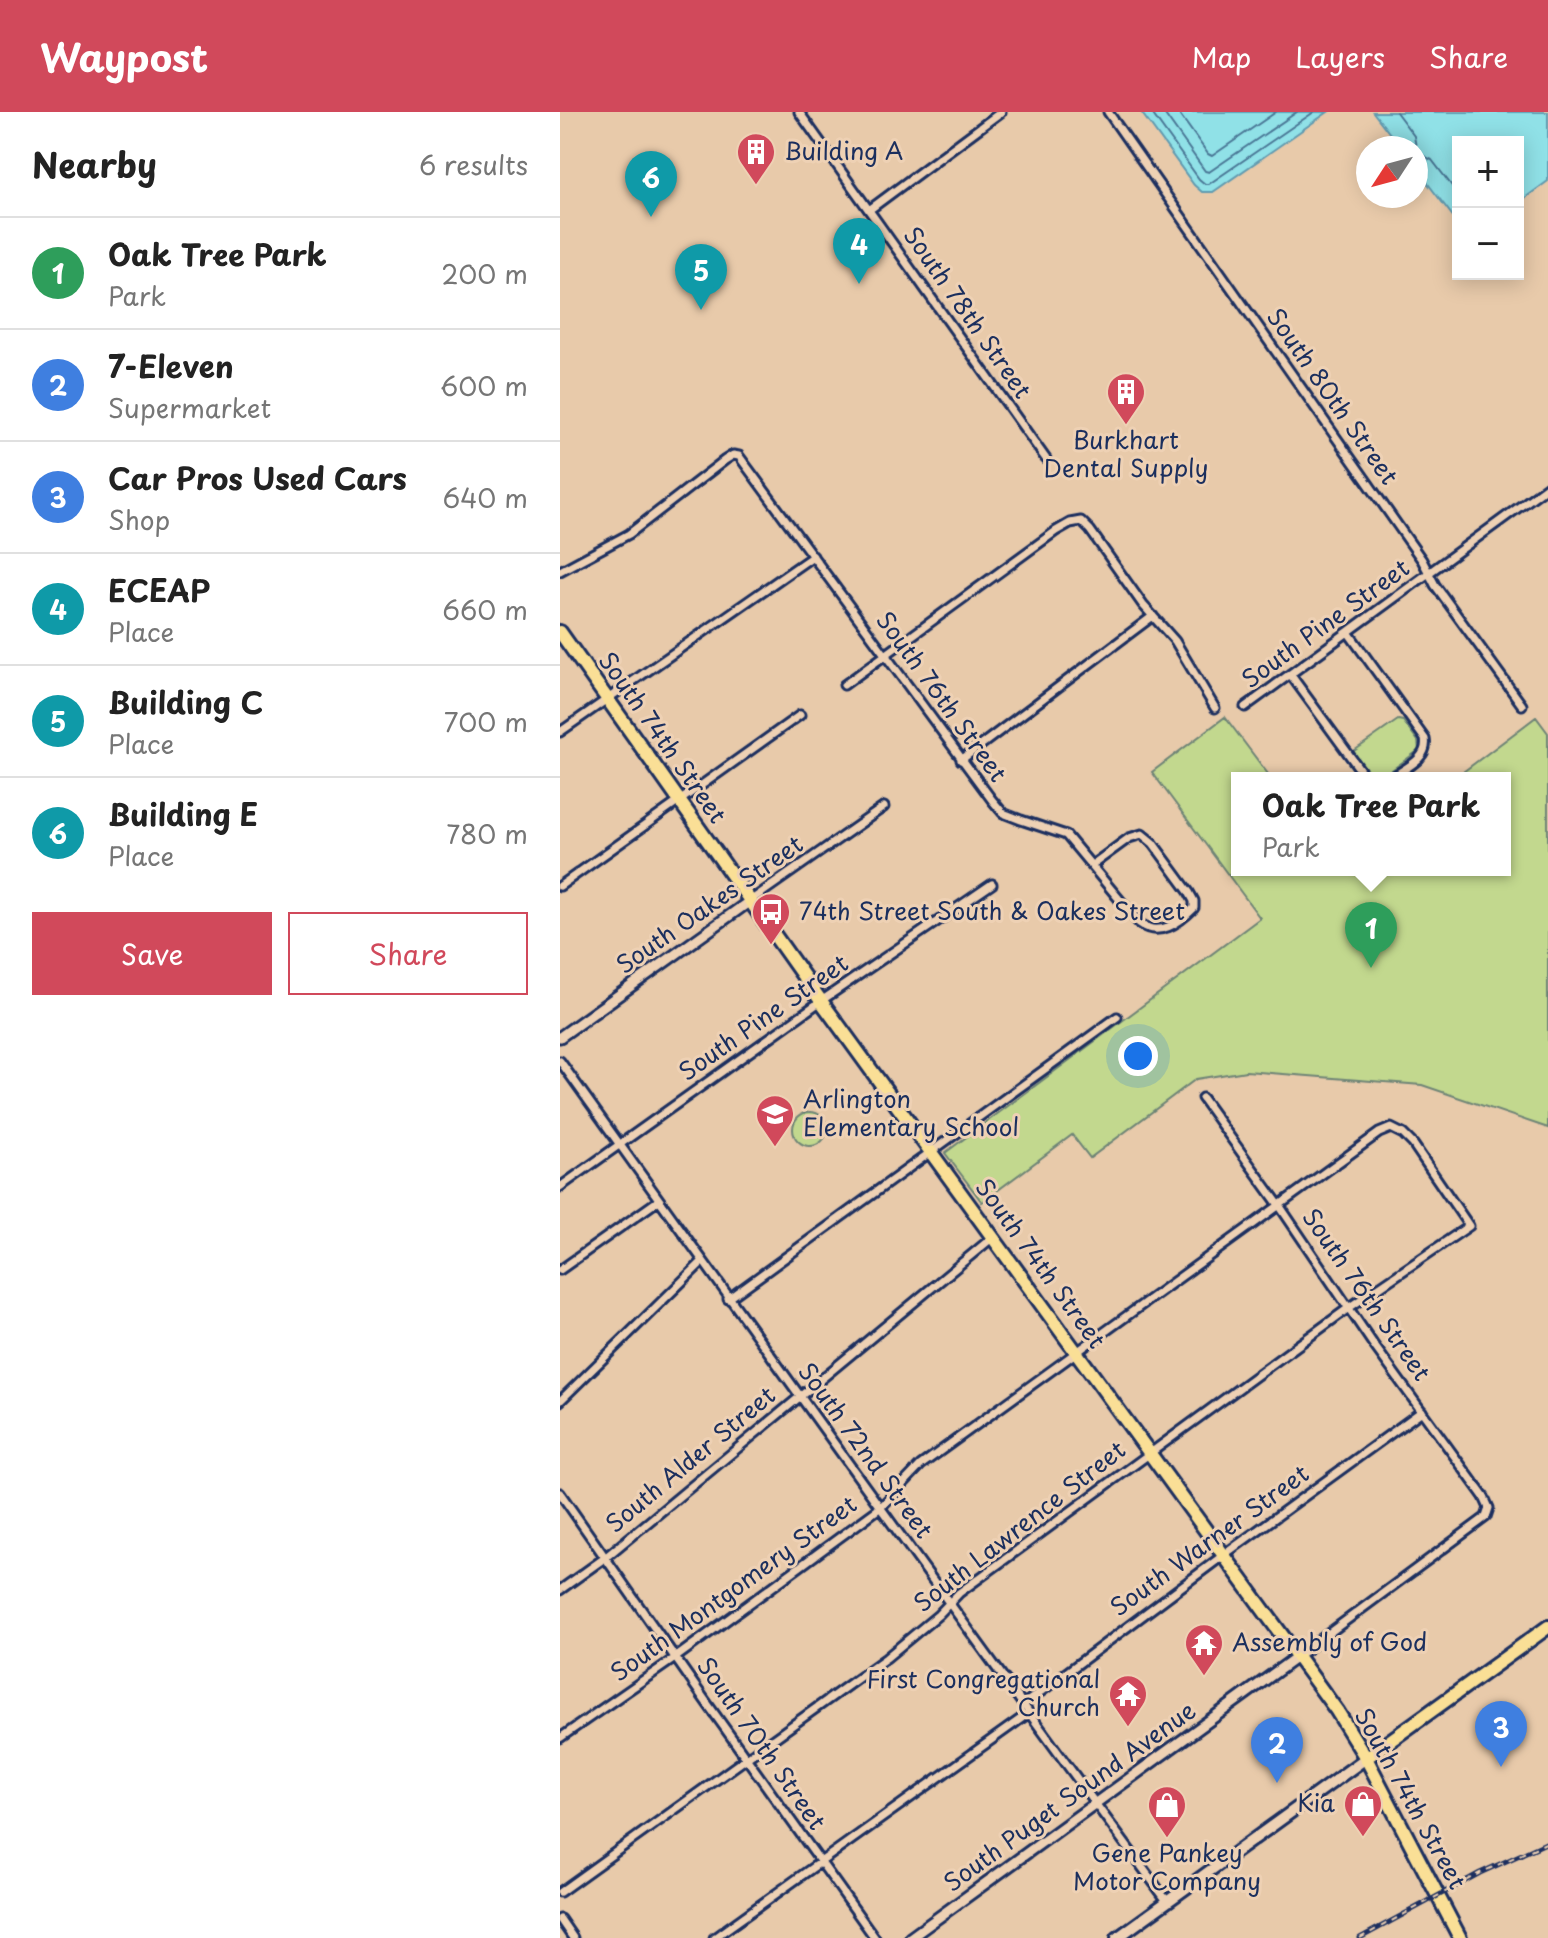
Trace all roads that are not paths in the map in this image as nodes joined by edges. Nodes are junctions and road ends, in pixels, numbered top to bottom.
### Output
1 (799, 112) edge
2 (1001, 112) edge
3 (1108, 112) edge
4 (869, 210) junction
5 (1046, 459) dead end
6 (1548, 486) edge
7 (813, 556) junction
8 (560, 571) edge
9 (1430, 574) junction
10 (1153, 616) junction
11 (560, 632) edge
12 (1348, 632) junction
13 (884, 656) junction
14 (1290, 674) junction
15 (844, 685) dead end
16 (608, 700) junction
17 (1522, 705) dead end
18 (1245, 707) dead end
19 (1215, 708) dead end
20 (800, 715) dead end
21 (560, 732) edge
22 (961, 760) junction
23 (1362, 772) edge
24 (1399, 772) edge
25 (680, 801) junction
26 (884, 807) dead end
27 (1092, 865) junction
28 (992, 884) dead end
29 (560, 886) edge
30 (750, 901) junction
31 (821, 1001) junction
32 (1117, 1017) dead end
33 (560, 1037) edge
34 (560, 1061) edge
35 (1202, 1098) dead end
36 (619, 1144) junction
37 (931, 1152) junction
38 (560, 1187) edge
39 (659, 1200) junction
40 (1279, 1205) junction
41 (1469, 1226) joint
42 (993, 1237) junction
43 (702, 1262) junction
44 (560, 1270) edge
45 (728, 1299) junction
46 (1350, 1307) junction
47 (1078, 1352) junction
48 (800, 1395) junction
49 (560, 1401) edge
50 (1422, 1411) junction
51 (1151, 1452) junction
52 (560, 1493) edge
53 (881, 1507) junction
54 (1486, 1517) joint
55 (1225, 1554) junction
56 (606, 1557) junction
57 (560, 1590) edge
58 (950, 1602) junction
59 (1548, 1627) edge
60 (1298, 1656) junction
61 (675, 1658) junction
62 (1023, 1705) junction
63 (1029, 1713) junction
64 (560, 1738) edge
65 (1366, 1758) junction
66 (746, 1759) junction
67 (1095, 1804) junction
68 (820, 1862) junction
69 (560, 1892) edge
70 (1167, 1901) junction
71 (560, 1919) edge
72 (573, 1938) edge
73 (714, 1938) edge
74 (875, 1938) edge
75 (910, 1938) edge
76 (1117, 1938) edge
77 (1460, 1938) edge

1 - 4 street, South 78th Street
2 - 4 street
3 - 9 street, South 80th Street
4 - 5 street, South 78th Street
6 - 9 street, South Pine Street
7 - 8 street, South 76th Street
7 - 13 street, South 76th Street
7 - 16 street
9 - 12 street, South Pine Street
9 - 17 street, South 80th Street
10 - 13 street
10 - 19 street
10 - 22 street
11 - 16 main road, South 74th Street
12 - 14 street, South Pine Street
12 - 24 street
13 - 15 street
13 - 22 street, South 76th Street
14 - 18 street, South Pine Street
14 - 23 street
16 - 21 street
16 - 25 main road, South 74th Street
20 - 25 street
22 - 27 street, South 76th Street
25 - 29 street
25 - 30 main road, South 74th Street
26 - 30 street, South Oakes Street
27 - 27 street, South 76th Street
28 - 31 street, South Pine Street
30 - 31 main road, South 74th Street
30 - 33 street, South Oakes Street
31 - 36 street, South Pine Street
31 - 37 main road, South 74th Street
32 - 37 street
34 - 36 street, South 72nd Street
35 - 40 street, South 76th Street
36 - 38 street, South Pine Street
36 - 39 street, South 72nd Street
37 - 42 main road, South 74th Street
37 - 45 street
39 - 43 street, South 72nd Street
39 - 44 street
40 - 41 street, South Montgomery Street
40 - 46 street, South 76th Street
40 - 47 street, South Montgomery Street
41 - 46 street, South Lawrence Street
42 - 47 main road, South 74th Street
42 - 48 street, South Alder Street
43 - 45 street, South 72nd Street
43 - 49 street
45 - 48 street, South 72nd Street
46 - 50 street, South 76th Street
46 - 51 street, South Lawrence Street
47 - 51 main road, South 74th Street
47 - 53 street, South Montgomery Street
48 - 53 street, South 72nd Street
48 - 56 street, South Alder Street
50 - 54 street, South 76th Street
50 - 55 street, South Warner Street
51 - 55 main road, South 74th Street
51 - 58 street, South Lawrence Street
52 - 56 street, South 70th Street
53 - 58 street, South 72nd Street
53 - 61 street, South Montgomery Street
54 - 60 street, South Puget Sound Avenue
55 - 60 main road, South 74th Street
55 - 62 street, South Warner Street
56 - 57 street, South Alder Street
56 - 61 street, South 70th Street
58 - 62 street, South 72nd Street
58 - 66 street, South Lawrence Street
59 - 65 main road
60 - 65 main road, South 74th Street
60 - 67 street, South Puget Sound Avenue
61 - 64 street, South Montgomery Street
61 - 66 street, South 70th Street
62 - 63 street, South 72nd Street
63 - 67 street, South 72nd Street
63 - 68 street
65 - 70 main road
65 - 77 main road, South 74th Street
66 - 68 street, South 70th Street
66 - 69 street, South Lawrence Street
67 - 70 street, South 72nd Street
67 - 75 street, South Puget Sound Avenue
68 - 73 street
68 - 74 street, South 70th Street
70 - 76 main road
71 - 72 street

